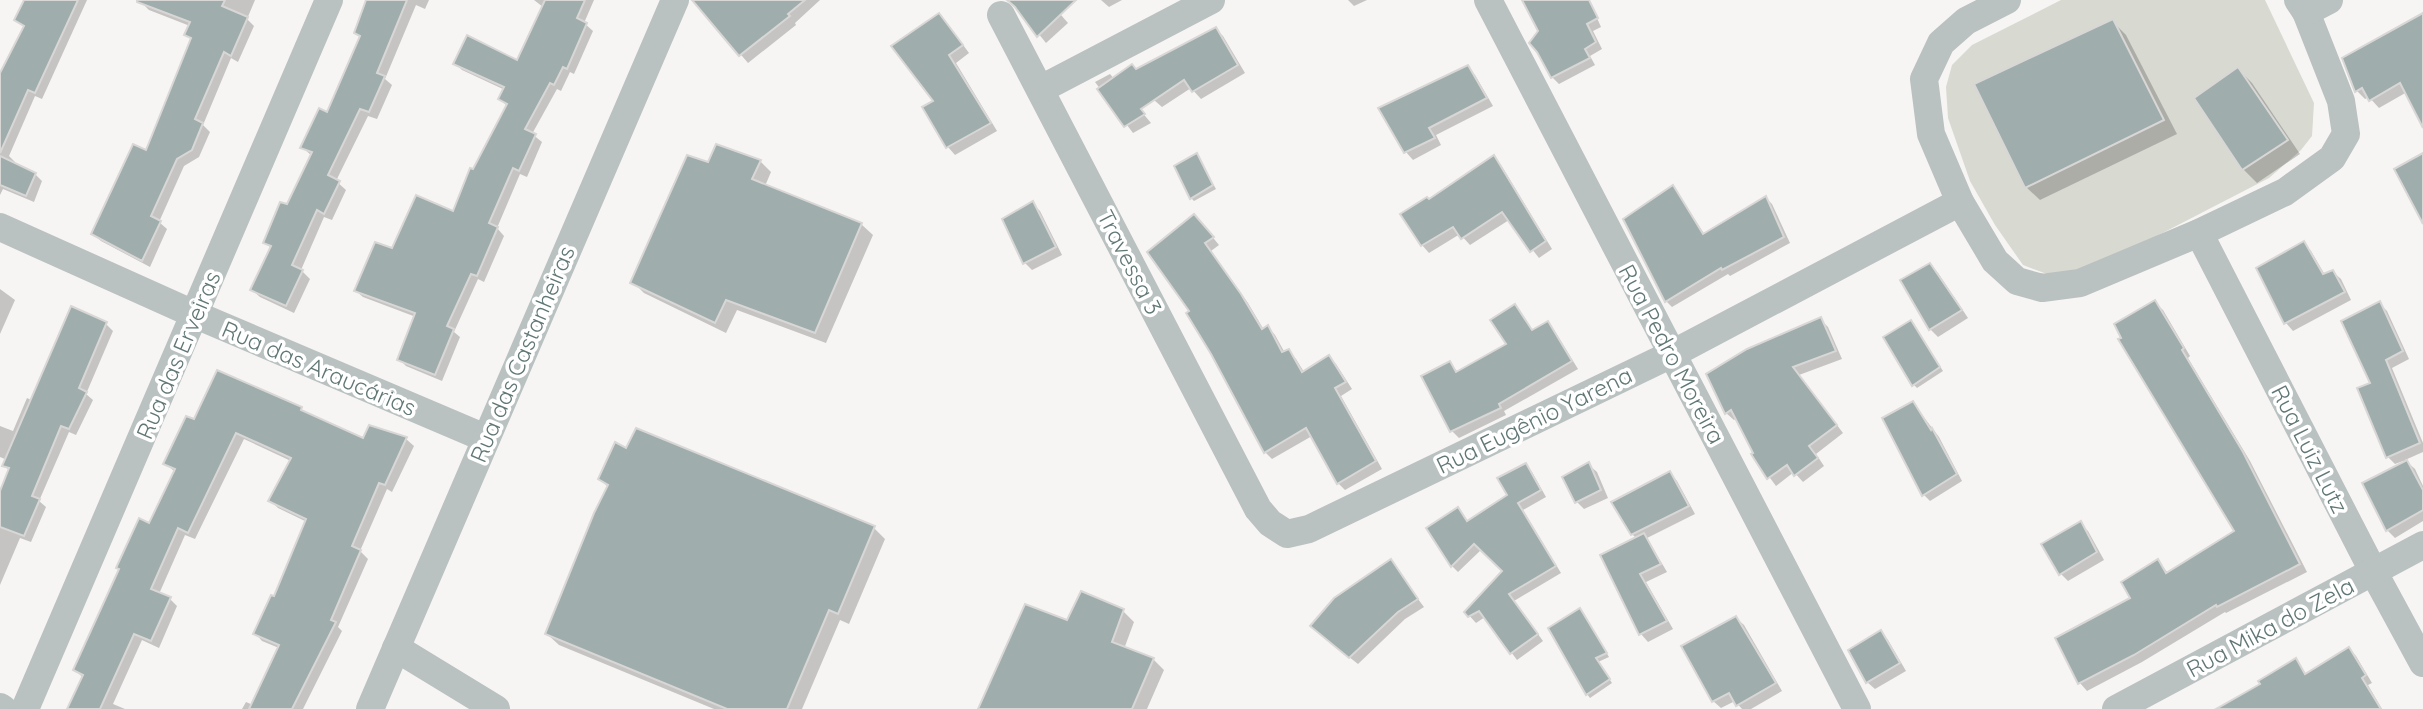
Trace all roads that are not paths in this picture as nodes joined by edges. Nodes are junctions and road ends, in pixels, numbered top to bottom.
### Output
1 (329, 0) edge
2 (675, 0) edge
3 (1210, 0) edge
4 (1488, 0) edge
5 (2007, 0) edge
6 (2311, 4) edge
7 (1001, 15) dead end
8 (1041, 89) junction
9 (1960, 202) junction
10 (0, 228) edge
11 (2199, 233) junction
12 (196, 315) junction
13 (1672, 354) junction
14 (485, 438) junction
15 (1258, 509) joint
16 (2423, 545) edge
17 (2373, 571) junction
18 (396, 648) junction
19 (2423, 663) edge
20 (25, 709) edge
21 (370, 709) edge
22 (496, 709) edge
23 (1857, 709) edge
24 (2116, 709) edge

1 - 12 street, Rua das Erveiras
2 - 14 street, Rua das Castanheiras
3 - 8 street
4 - 13 street, Rua Pedro Moreira
5 - 9 street
6 - 11 street
7 - 8 street, Travessa 3
8 - 15 street, Travessa 3
9 - 11 street
9 - 13 street, Rua Eugênio Yarena
10 - 12 street, Rua das Araucárias
11 - 17 street, Rua Luiz Lutz
12 - 14 street, Rua das Araucárias
12 - 20 street, Rua das Erveiras
13 - 15 street, Rua Eugênio Yarena
13 - 23 street, Rua Pedro Moreira
14 - 18 street, Rua das Castanheiras
16 - 17 street, Rua Mika do Zela
17 - 19 street, Rua Luiz Lutz
17 - 24 street, Rua Mika do Zela
18 - 21 street, Rua das Castanheiras
18 - 22 street

